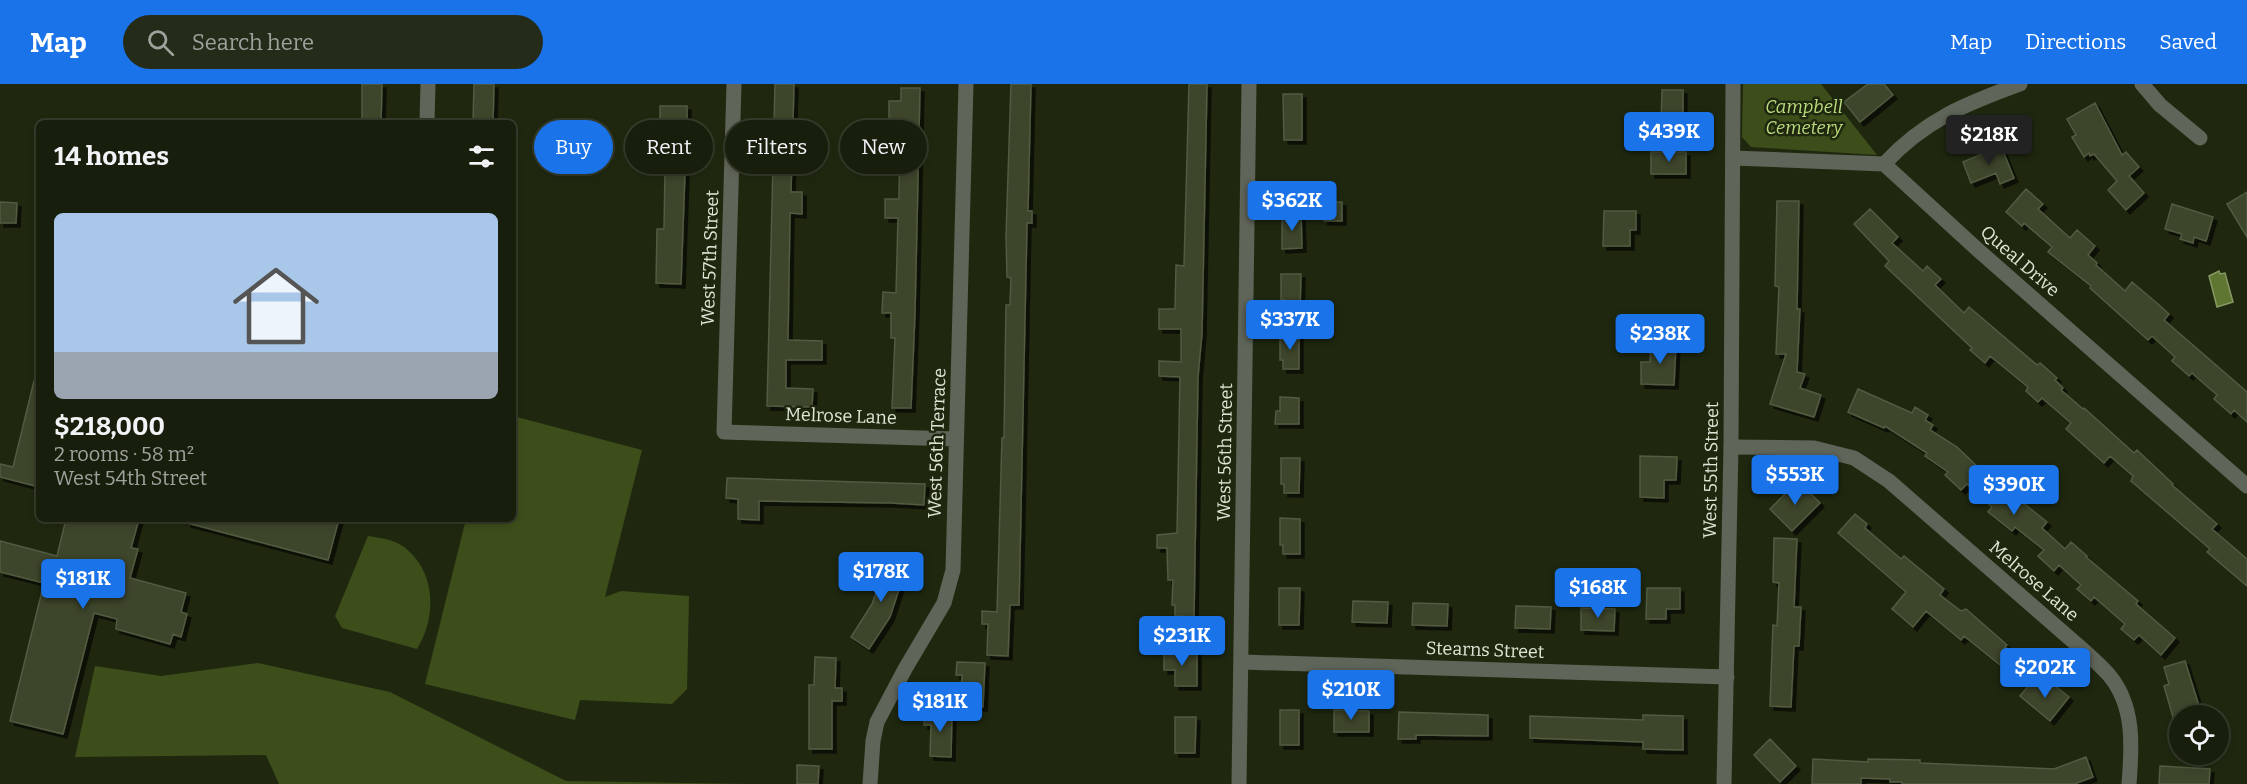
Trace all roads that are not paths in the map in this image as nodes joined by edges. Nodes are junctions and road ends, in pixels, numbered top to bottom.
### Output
1 (428, 84) edge
2 (734, 84) edge
3 (966, 84) edge
4 (1249, 84) edge
5 (1733, 84) edge
6 (2020, 84) edge
7 (2142, 84) edge
8 (427, 120) edge
9 (2200, 138) dead end
10 (1733, 158) junction
11 (1884, 164) junction
12 (724, 432) joint
13 (956, 439) junction
14 (1731, 447) junction
15 (2247, 486) edge
16 (1242, 662) junction
17 (1727, 677) junction
18 (870, 784) edge
19 (1239, 784) edge
20 (1724, 784) edge
21 (2129, 784) edge

1 - 8 street
2 - 12 street, West 57th Street
3 - 13 street, West 56th Terrace
4 - 16 street, West 56th Street
5 - 10 street, West 55th Street
6 - 11 street
7 - 9 street
10 - 11 street
10 - 14 street, West 55th Street
11 - 15 street, Queal Drive
12 - 13 street, Melrose Lane
13 - 18 street, West 56th Terrace
14 - 17 street, West 55th Street
14 - 21 street, Melrose Lane
16 - 17 street, Stearns Street
16 - 19 street, West 56th Street
17 - 20 street, West 55th Street

